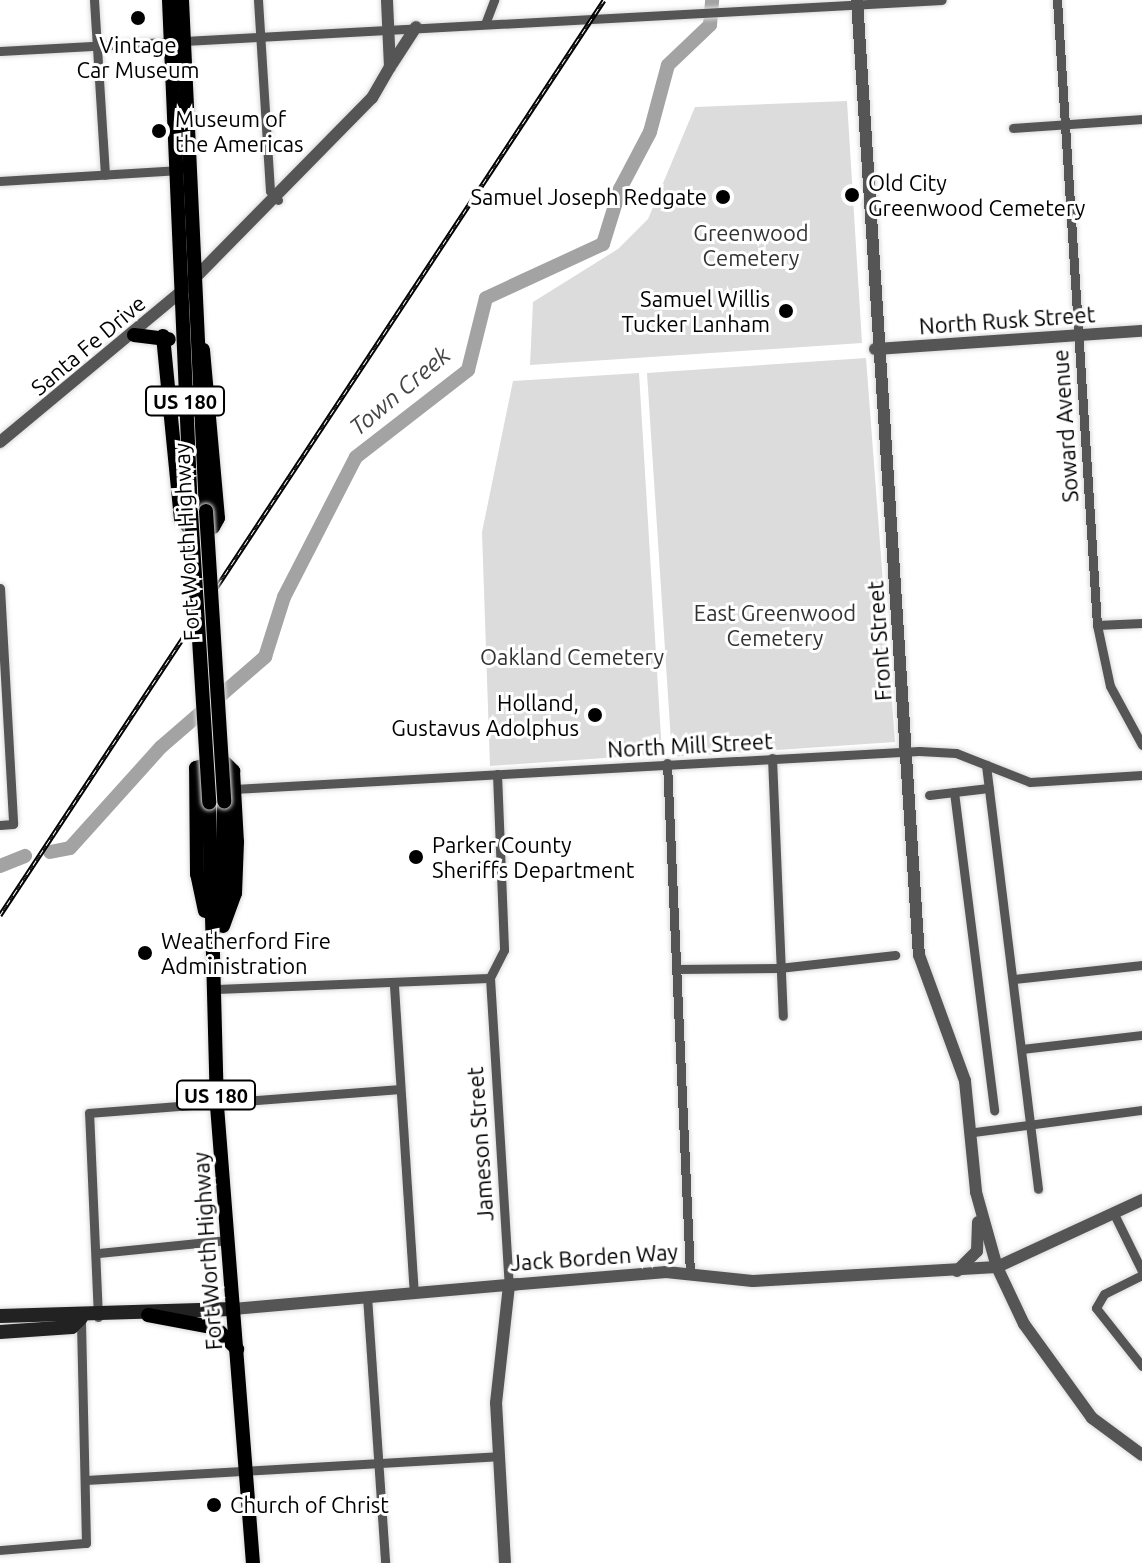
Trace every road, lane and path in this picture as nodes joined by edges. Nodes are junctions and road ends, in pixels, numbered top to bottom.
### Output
1 (94, 0) edge
2 (169, 0) edge
3 (182, 0) edge
4 (258, 0) edge
5 (387, 0) edge
6 (494, 0) edge
7 (942, 0) edge
8 (1057, 0) edge
9 (857, 2) edge
10 (485, 24) junction
11 (416, 27) junction
12 (389, 28) junction
13 (260, 35) junction
14 (178, 40) junction
15 (96, 45) junction
16 (0, 51) edge
17 (390, 67) junction
18 (1142, 119) edge
19 (1065, 125) junction
20 (1013, 128) dead end
21 (186, 169) junction
22 (105, 175) junction
23 (0, 181) edge
24 (278, 200) junction
25 (198, 276) junction
26 (184, 289) junction
27 (1142, 331) edge
28 (197, 333) junction
29 (134, 335) junction
30 (1077, 335) junction
31 (163, 336) junction
32 (875, 349) junction
33 (183, 366) junction
34 (0, 442) edge
35 (199, 512) junction
36 (0, 592) edge
37 (1142, 623) edge
38 (1097, 625) junction
39 (1142, 745) edge
40 (907, 752) junction
41 (772, 758) junction
42 (667, 763) junction
43 (986, 765) junction
44 (497, 774) junction
45 (1142, 775) edge
46 (989, 788) junction
47 (234, 789) junction
48 (954, 792) junction
49 (929, 795) dead end
50 (0, 825) edge
51 (216, 928) junction
52 (895, 955) dead end
53 (1142, 965) edge
54 (779, 968) junction
55 (677, 969) junction
56 (490, 978) junction
57 (1014, 979) junction
58 (394, 986) junction
59 (215, 989) junction
60 (783, 1016) dead end
61 (1142, 1035) edge
62 (1022, 1049) junction
63 (399, 1089) junction
64 (217, 1106) junction
65 (994, 1110) dead end
66 (1142, 1110) edge
67 (1031, 1124) junction
68 (974, 1132) junction
69 (1038, 1189) dead end
70 (1142, 1200) edge
71 (981, 1212) junction
72 (1113, 1212) junction
73 (228, 1240) junction
74 (98, 1253) junction
75 (997, 1267) junction
76 (957, 1271) junction
77 (690, 1273) junction
78 (1142, 1273) edge
79 (509, 1285) junction
80 (414, 1292) junction
81 (367, 1296) junction
82 (233, 1309) junction
83 (148, 1315) junction
84 (0, 1316) edge
85 (98, 1317) junction
86 (81, 1318) junction
87 (0, 1332) edge
88 (237, 1349) junction
89 (1142, 1366) edge
90 (1142, 1455) edge
91 (497, 1456) junction
92 (381, 1464) junction
93 (246, 1473) junction
94 (86, 1480) junction
95 (0, 1550) edge
96 (253, 1563) edge
97 (385, 1563) edge
98 (505, 1563) edge

1 - 15 street
2 - 14 main road, Fort Worth Highway / US 180
3 - 14 main road, Fort Worth Highway / US 180
4 - 13 street
5 - 12 street
6 - 10 street
7 - 9 street
8 - 19 street, Soward Avenue
9 - 10 street
9 - 32 street, Front Street
10 - 11 street
11 - 12 street
11 - 17 street, Santa Fe Drive
12 - 13 street
12 - 17 street
13 - 14 street
13 - 24 street
14 - 15 street
14 - 21 main road, Fort Worth Highway / US 180
15 - 16 street
15 - 22 street
17 - 24 street, Santa Fe Drive
18 - 19 street
19 - 20 street
19 - 30 street, Soward Avenue
21 - 22 street
21 - 25 main road, Fort Worth Highway / US 180
21 - 26 main road, Fort Worth Highway / US 180
22 - 23 street
24 - 25 street, Santa Fe Drive
25 - 26 street, Santa Fe Drive
25 - 28 main road, Fort Worth Highway / US 180
26 - 29 street, Santa Fe Drive
26 - 33 main road, Fort Worth Highway / US 180
27 - 30 street, North Rusk Street
28 - 31 main road
28 - 35 main road, Fort Worth Highway / US 180
29 - 31 main road
29 - 34 street, Santa Fe Drive
30 - 32 street, North Rusk Street
30 - 38 street, Soward Avenue
31 - 33 main road
32 - 40 street, Front Street
33 - 35 main road, Fort Worth Highway / US 180
35 - 51 main road, Fort Worth Highway / US 180, bridge
36 - 50 street
37 - 38 street
38 - 39 street, Soward Avenue
40 - 41 street, North Mill Street
40 - 43 street, North Mill Street
40 - 68 street, Front Street
41 - 42 street, North Mill Street
41 - 54 street
42 - 44 street, North Mill Street
42 - 55 street
43 - 45 street, North Mill Street
43 - 46 street
44 - 47 street, North Mill Street
44 - 56 street, Jameson Street
46 - 48 street
46 - 57 street
47 - 51 main road
47 - 51 main road
48 - 49 street
48 - 65 street
51 - 59 main road, Fort Worth Highway / US 180
52 - 54 street
53 - 57 street
54 - 55 street
54 - 60 street
55 - 77 street
56 - 58 street
56 - 79 street, Jameson Street
57 - 62 street
58 - 59 street
58 - 63 street
59 - 64 main road, Fort Worth Highway / US 180
61 - 62 street
62 - 67 street
63 - 64 street
63 - 80 street
64 - 73 main road, Fort Worth Highway / US 180
64 - 74 street
66 - 67 street
67 - 68 street
67 - 69 street
68 - 71 street, Front Street
70 - 72 street, Jack Borden Way
71 - 75 street, Front Street
71 - 76 street
72 - 75 street, Jack Borden Way
72 - 78 street
73 - 74 street
73 - 82 main road, Fort Worth Highway / US 180
74 - 85 street
75 - 76 street, Jack Borden Way
75 - 90 street, Front Street
76 - 77 street, Jack Borden Way
77 - 79 street, Jack Borden Way
78 - 89 street
79 - 80 street, Jack Borden Way
79 - 91 street, Jameson Street
80 - 81 street, Jack Borden Way
81 - 82 street, Jack Borden Way
81 - 92 street
82 - 83 main road, Jack Borden Way
82 - 88 main road, Fort Worth Highway / US 180
83 - 85 main road, Jack Borden Way
83 - 88 main road
84 - 86 main road, Jack Borden Way
85 - 86 main road, Jack Borden Way
86 - 87 main road, Jack Borden Way
86 - 94 street
88 - 93 main road, Fort Worth Highway / US 180
91 - 92 street
91 - 98 street, Jameson Street
92 - 93 street
92 - 97 street
93 - 94 street
93 - 96 main road, Fort Worth Highway / US 180
94 - 95 street

